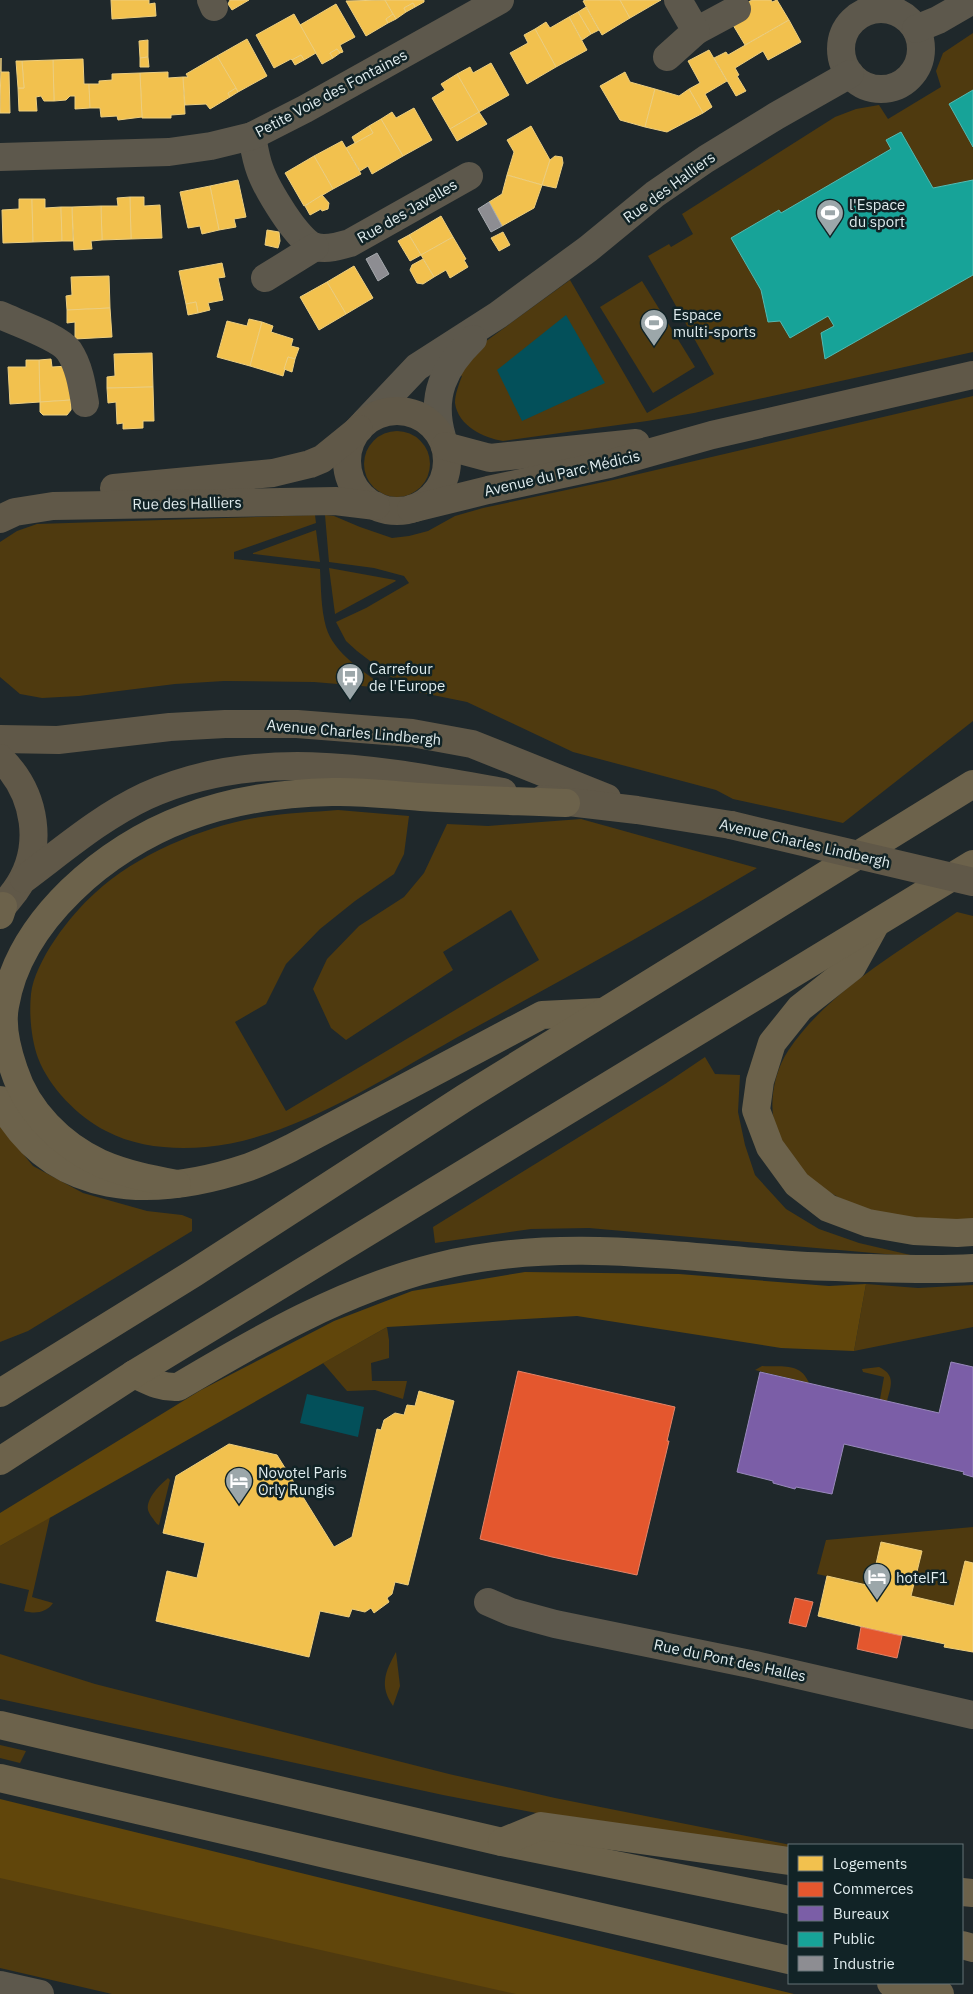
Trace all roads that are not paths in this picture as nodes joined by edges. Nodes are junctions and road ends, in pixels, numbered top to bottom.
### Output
1 (500, 0) edge
2 (678, 0) edge
3 (973, 0) edge
4 (857, 8) edge
5 (737, 9) dead end
6 (916, 29) junction
7 (696, 31) junction
8 (667, 57) dead end
9 (850, 74) junction
10 (252, 136) junction
11 (0, 157) edge
12 (468, 176) dead end
13 (314, 247) junction
14 (265, 278) dead end
15 (0, 315) edge
16 (498, 315) junction
17 (973, 375) edge
18 (85, 403) dead end
19 (362, 426) junction
20 (712, 435) junction
21 (443, 442) junction
22 (0, 497) edge
23 (376, 506) junction
24 (411, 509) junction
25 (0, 519) edge
26 (0, 740) edge
27 (6, 764) edge
28 (973, 784) edge
29 (566, 803) junction
30 (637, 810) junction
31 (973, 864) edge
32 (24, 879) junction
33 (973, 882) edge
34 (1, 910) edge
35 (876, 924) junction
36 (606, 1011) junction
37 (0, 1100) edge
38 (177, 1184) junction
39 (973, 1232) edge
40 (973, 1268) edge
41 (134, 1374) junction
42 (0, 1393) edge
43 (0, 1461) edge
44 (488, 1602) dead end
45 (973, 1715) edge
46 (0, 1725) edge
47 (0, 1778) edge
48 (502, 1842) junction
49 (788, 1861) edge
50 (788, 1900) edge
51 (788, 1960) edge
52 (895, 1984) edge
53 (0, 1985) edge
54 (40, 1994) edge
55 (940, 1994) edge

1 - 10 street, Petite Voie des Fontaines
2 - 7 street
3 - 6 street
4 - 6 street
4 - 9 street
5 - 7 street
6 - 9 street
7 - 8 street
9 - 16 street, Rue des Halliers
10 - 11 street, Petite Voie des Fontaines
10 - 13 street
12 - 13 street, Rue des Javelles
13 - 14 street, Rue des Javelles
15 - 18 street
16 - 19 street, Rue des Halliers
16 - 21 street, Rue des Halliers
17 - 20 street, Avenue du Parc Médicis
19 - 21 street
19 - 22 street, Rue des Halliers
19 - 23 street
20 - 21 street, Avenue du Parc Médicis
20 - 24 street, Avenue du Parc Médicis
21 - 24 street
23 - 24 street
23 - 25 street, Rue des Halliers
26 - 27 street
26 - 30 street, Avenue Charles Lindbergh
27 - 32 street
28 - 36 highway
29 - 30 street, Avenue Charles Lindbergh
29 - 32 street, Avenue Charles Lindbergh
29 - 38 highway
30 - 33 street, Avenue Charles Lindbergh, bridge
31 - 35 highway
32 - 34 street
35 - 39 highway
35 - 41 highway
36 - 38 highway
36 - 42 highway
37 - 38 highway
40 - 41 highway
41 - 43 highway
44 - 45 street, Rue du Pont des Halles
46 - 48 highway
47 - 51 highway
48 - 49 highway
48 - 50 highway
52 - 55 highway
53 - 54 street

